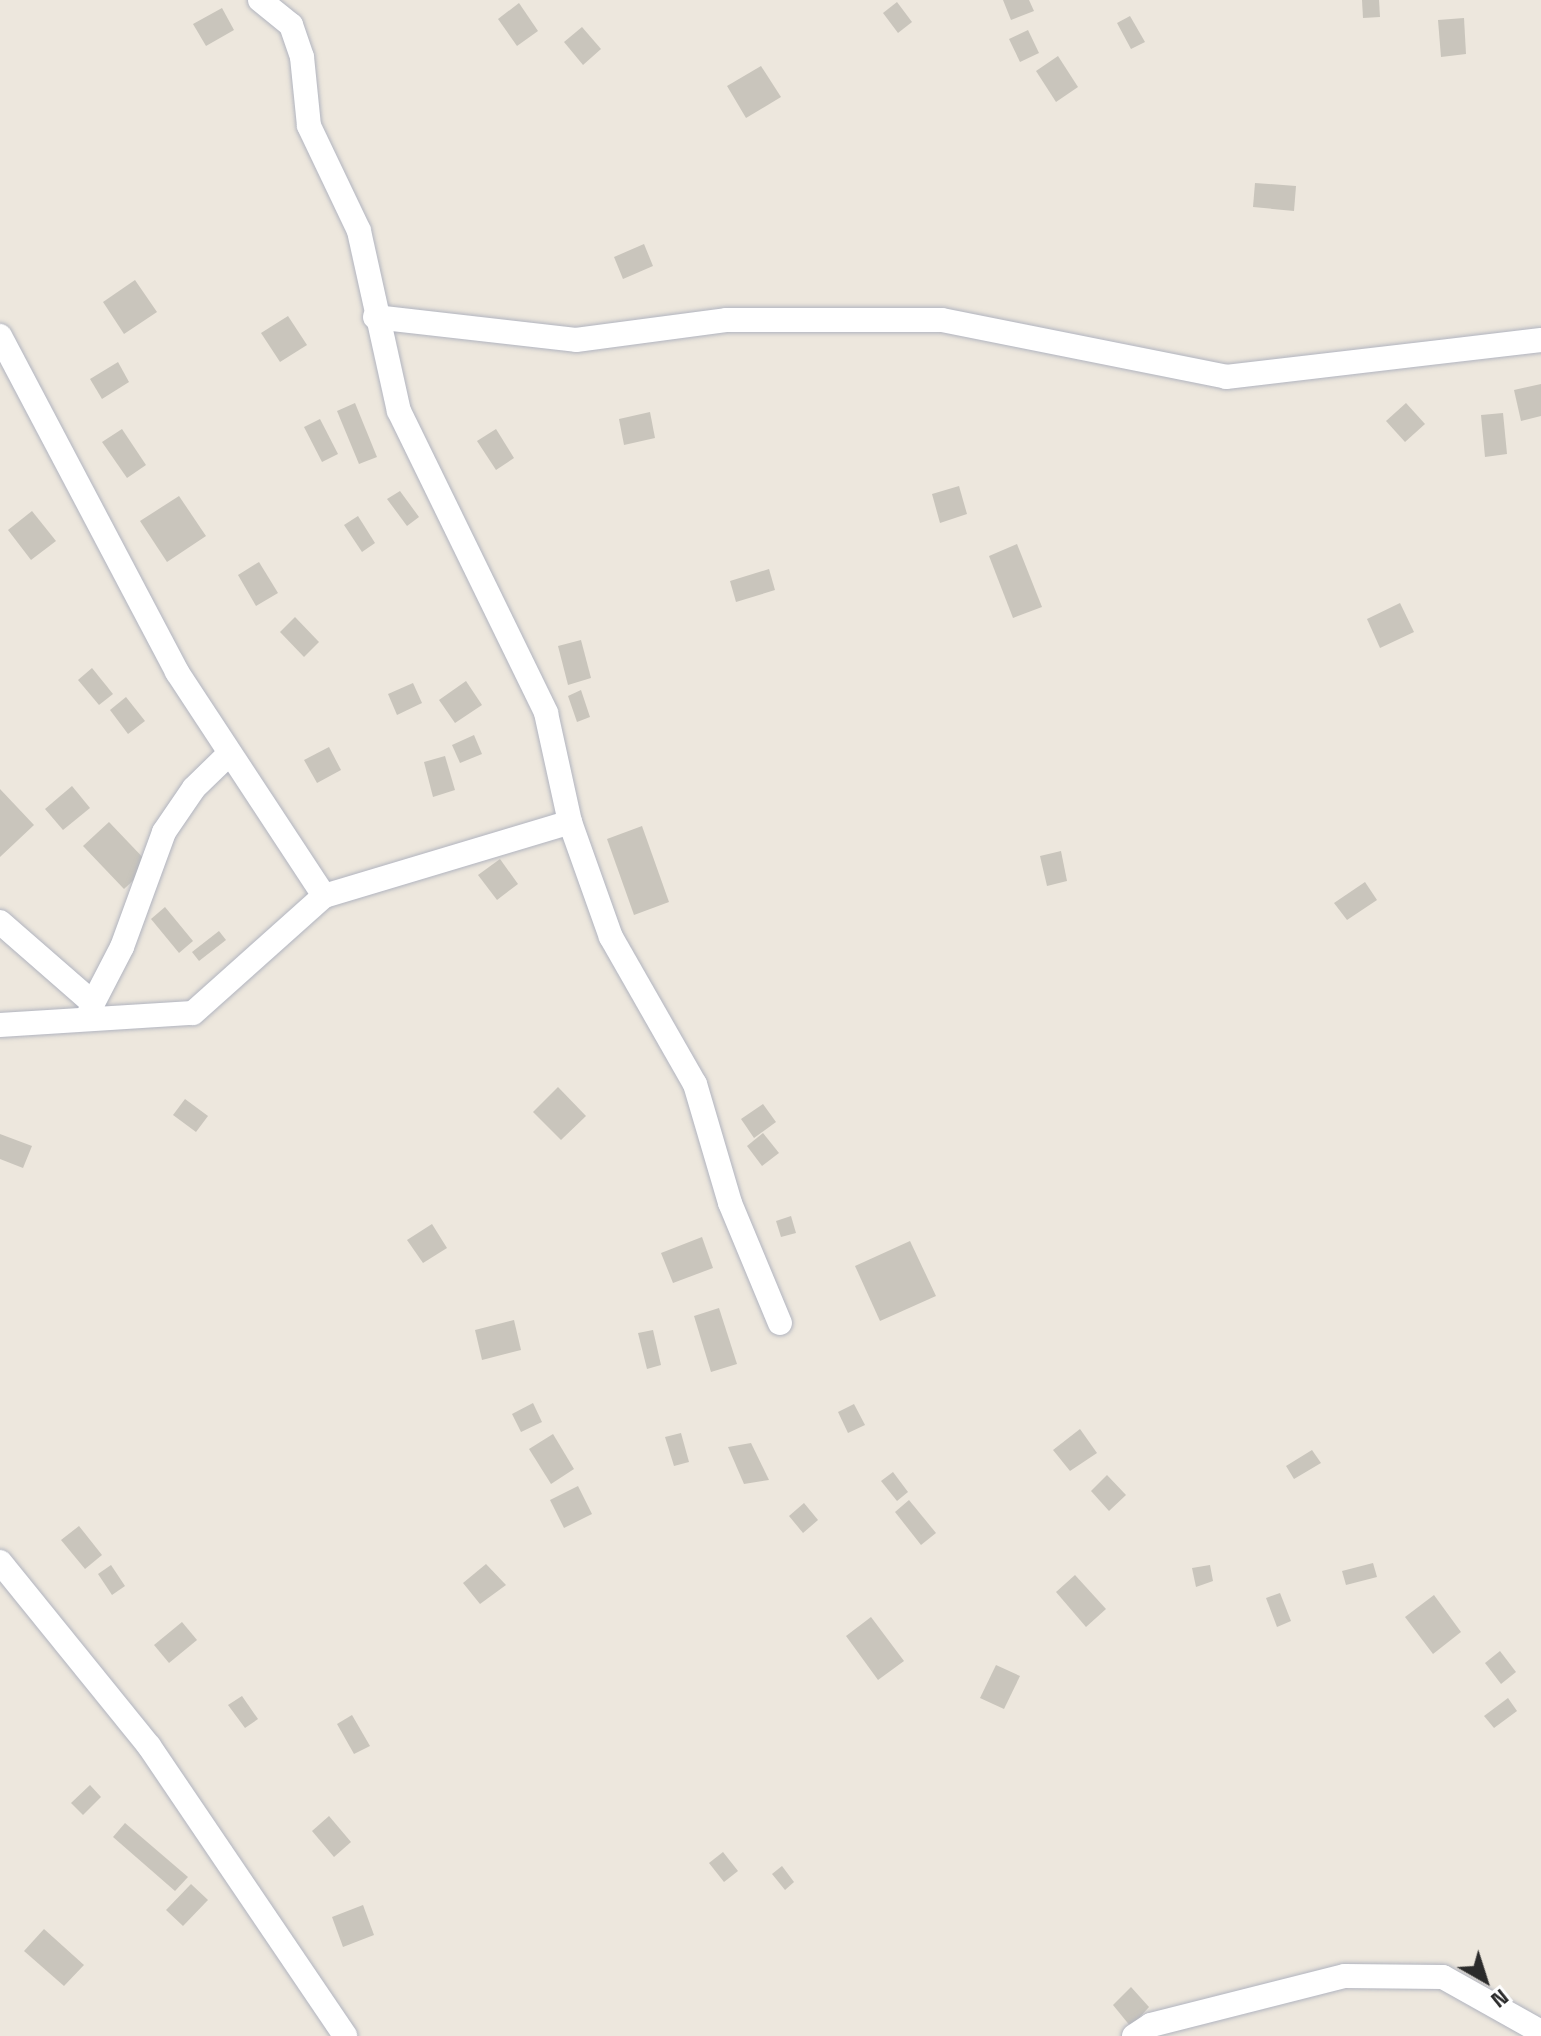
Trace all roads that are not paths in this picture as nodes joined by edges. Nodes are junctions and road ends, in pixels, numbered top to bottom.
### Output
1 (260, 0) edge
2 (375, 317) junction
3 (0, 336) edge
4 (1541, 340) edge
5 (229, 754) junction
6 (570, 822) junction
7 (324, 896) junction
8 (0, 922) edge
9 (90, 1011) junction
10 (0, 1025) edge
11 (780, 1323) dead end
12 (0, 1562) edge
13 (1541, 2032) edge
14 (345, 2036) edge
15 (1134, 2036) edge

1 - 2 street
2 - 4 street
2 - 6 street
3 - 5 street
5 - 7 street
5 - 9 street
6 - 7 street
6 - 11 street
7 - 9 street
8 - 9 street
9 - 10 street
12 - 14 street
13 - 15 street

